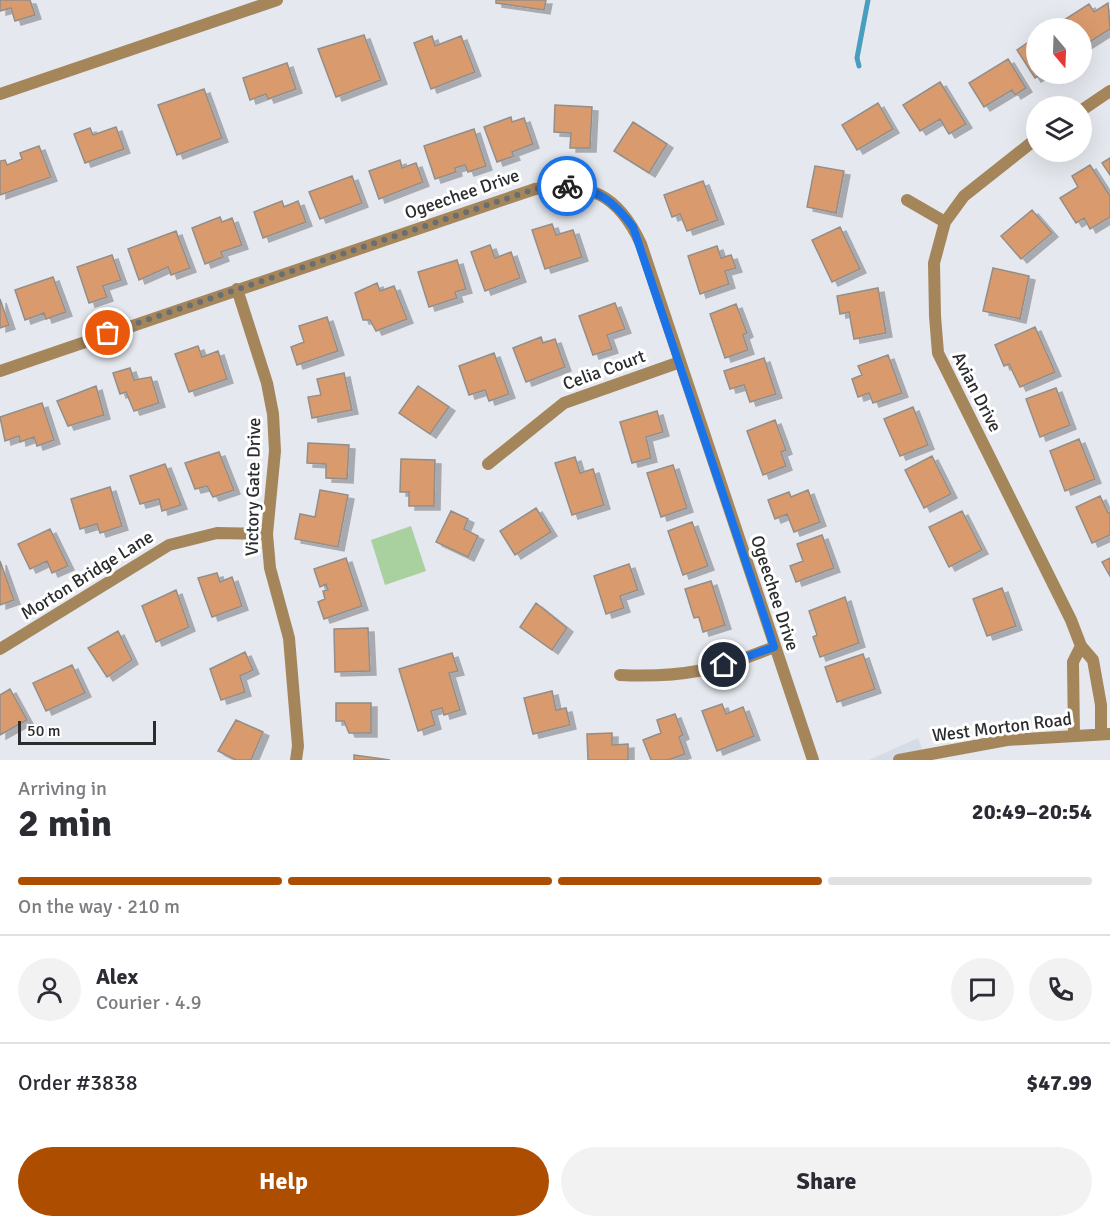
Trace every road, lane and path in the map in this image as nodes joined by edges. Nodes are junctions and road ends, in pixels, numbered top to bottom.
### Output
1 (276, 0) edge
2 (1110, 91) edge
3 (0, 94) edge
4 (1092, 103) edge
5 (1026, 147) edge
6 (907, 200) dead end
7 (945, 222) junction
8 (237, 289) junction
9 (680, 362) junction
10 (0, 371) edge
11 (488, 464) dead end
12 (267, 534) junction
13 (1081, 646) junction
14 (774, 647) junction
15 (0, 649) edge
16 (620, 675) dead end
17 (1105, 734) edge
18 (1074, 736) junction
19 (296, 760) edge
20 (813, 760) edge
21 (899, 760) edge

1 - 3 street
2 - 4 street
5 - 7 street, Avian Drive
6 - 7 street
7 - 13 street, Avian Drive
8 - 9 street, Ogeechee Drive
8 - 10 street, Ogeechee Drive
8 - 12 street, Victory Gate Drive
9 - 11 street, Celia Court
9 - 14 street, Ogeechee Drive
12 - 15 street, Morton Bridge Lane
12 - 19 street, Victory Gate Drive
13 - 17 street, Avian Drive
13 - 18 street
14 - 16 street
14 - 20 street, Ogeechee Drive
17 - 18 street, West Morton Road
18 - 21 street, West Morton Road

